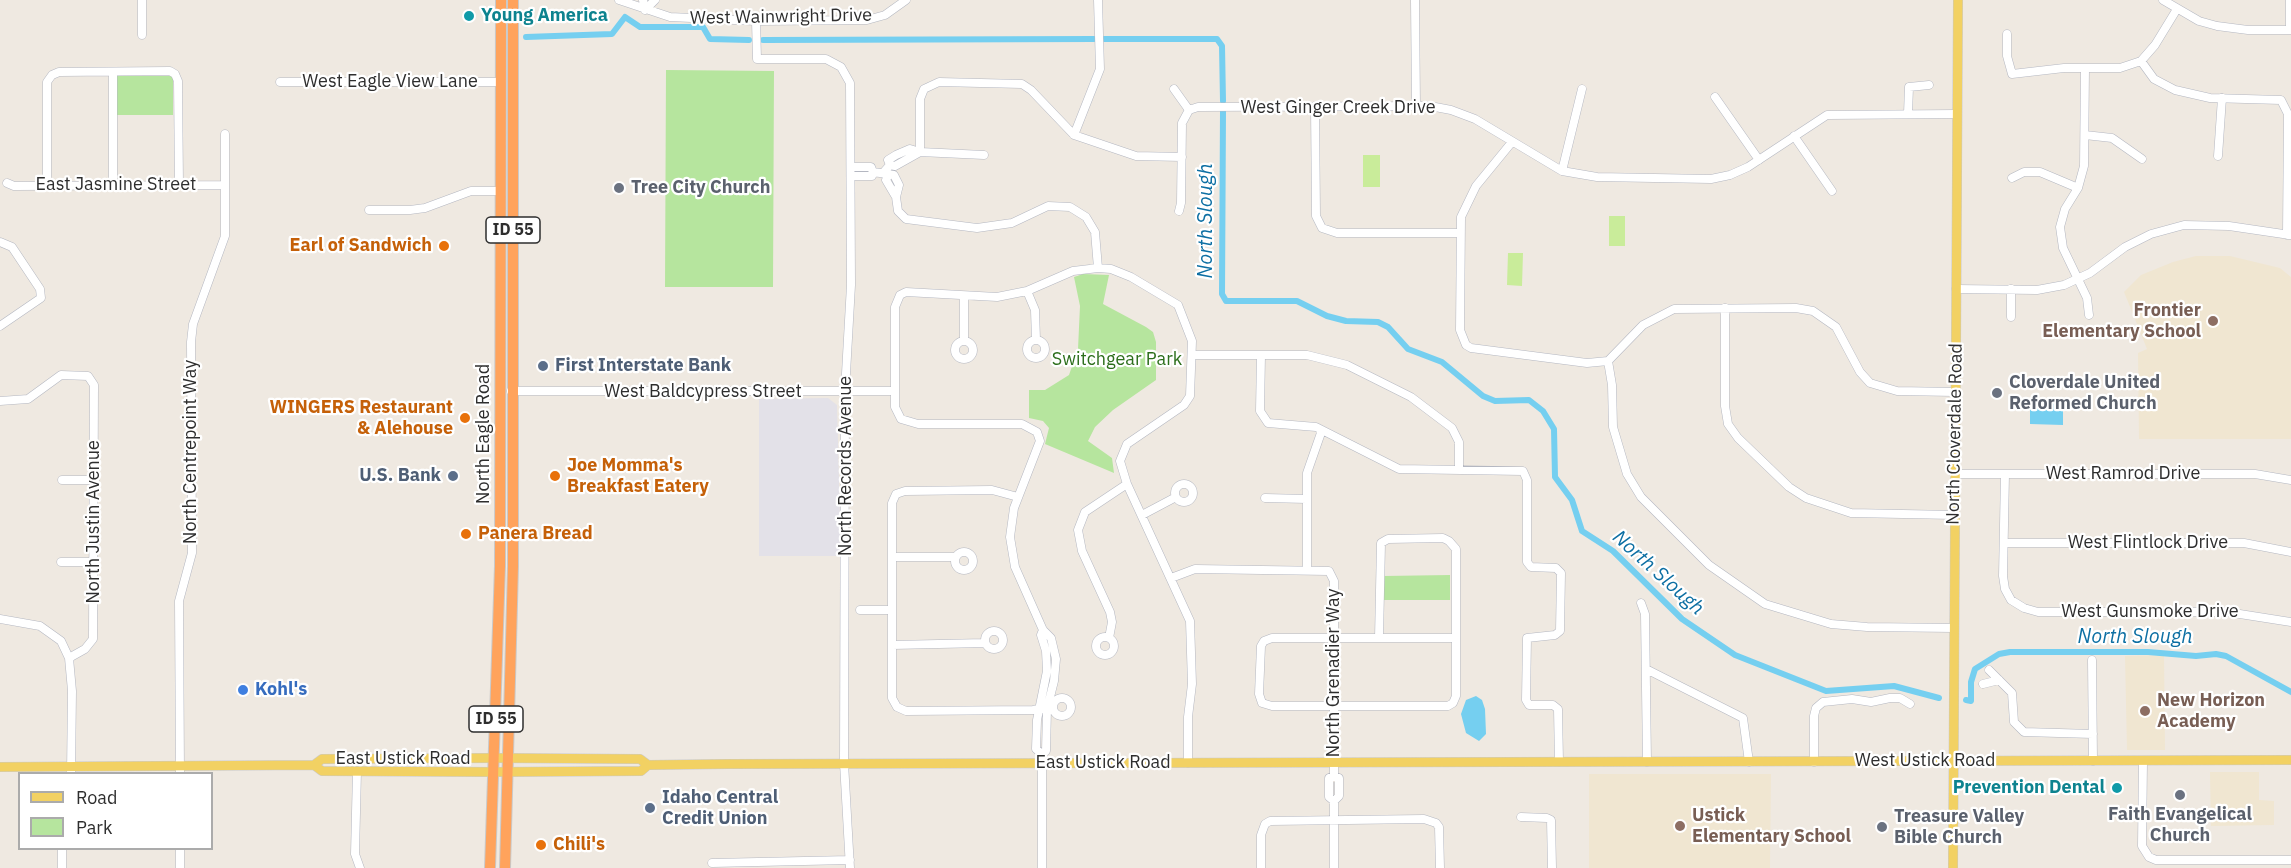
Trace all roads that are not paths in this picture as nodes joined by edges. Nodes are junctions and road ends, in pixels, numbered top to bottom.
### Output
1 (142, 0) edge
2 (501, 0) edge
3 (513, 0) edge
4 (619, 0) edge
5 (643, 0) edge
6 (656, 0) edge
7 (906, 0) edge
8 (1098, 0) edge
9 (1415, 0) edge
10 (1958, 0) edge
11 (2163, 0) edge
12 (2290, 0) edge
13 (2177, 9) junction
14 (645, 10) junction
15 (756, 21) junction
16 (2291, 30) edge
17 (2007, 34) dead end
18 (142, 35) dead end
19 (2141, 61) junction
20 (2085, 68) junction
21 (113, 72) junction
22 (280, 82) dead end
23 (501, 82) junction
24 (1929, 85) dead end
25 (1174, 89) dead end
26 (1582, 89) dead end
27 (1715, 97) dead end
28 (2222, 98) junction
29 (1315, 106) junction
30 (1416, 106) junction
31 (1189, 110) junction
32 (1908, 114) junction
33 (1958, 114) junction
34 (225, 134) dead end
35 (1074, 135) junction
36 (2085, 135) junction
37 (1794, 136) junction
38 (1512, 142) junction
39 (920, 152) junction
40 (984, 155) dead end
41 (2218, 156) dead end
42 (1182, 157) junction
43 (2142, 159) dead end
44 (1759, 160) junction
45 (851, 167) junction
46 (1562, 171) junction
47 (873, 172) junction
48 (886, 174) junction
49 (851, 176) junction
50 (2012, 178) dead end
51 (7, 183) dead end
52 (113, 185) junction
53 (179, 185) junction
54 (225, 185) junction
55 (47, 186) junction
56 (2078, 188) junction
57 (500, 191) junction
58 (1832, 191) dead end
59 (369, 210) dead end
60 (1179, 211) dead end
61 (1459, 233) junction
62 (2289, 235) edge
63 (0, 242) edge
64 (1098, 268) junction
65 (2078, 279) junction
66 (1956, 289) junction
67 (2011, 289) junction
68 (1027, 291) junction
69 (964, 296) junction
70 (1725, 308) junction
71 (2089, 315) dead end
72 (2011, 317) dead end
73 (0, 326) edge
74 (1036, 340) dead end
75 (964, 341) dead end
76 (1192, 355) junction
77 (1260, 355) junction
78 (1608, 361) junction
79 (844, 391) junction
80 (895, 391) junction
81 (506, 392) junction
82 (1955, 392) junction
83 (0, 401) edge
84 (1322, 430) junction
85 (1459, 470) junction
86 (1954, 474) junction
87 (2005, 474) junction
88 (62, 480) dead end
89 (95, 480) junction
90 (2291, 480) edge
91 (1127, 484) junction
92 (1018, 497) junction
93 (1176, 497) dead end
94 (1265, 498) dead end
95 (1307, 499) junction
96 (1142, 515) junction
97 (1954, 515) junction
98 (2004, 543) junction
99 (2291, 552) edge
100 (892, 557) junction
101 (956, 557) dead end
102 (61, 562) dead end
103 (94, 562) junction
104 (1307, 569) junction
105 (1171, 578) junction
106 (1641, 603) dead end
107 (861, 610) dead end
108 (892, 610) junction
109 (0, 619) edge
110 (2291, 622) edge
111 (1954, 628) junction
112 (1109, 638) dead end
113 (1334, 638) junction
114 (1379, 638) junction
115 (1456, 638) junction
116 (985, 643) dead end
117 (892, 645) junction
118 (69, 658) junction
119 (2091, 660) dead end
120 (1646, 669) junction
121 (1989, 670) dead end
122 (1999, 680) junction
123 (1983, 684) dead end
124 (1910, 704) dead end
125 (1334, 706) junction
126 (1046, 708) junction
127 (2093, 734) junction
128 (494, 758) junction
129 (508, 759) junction
130 (1042, 759) junction
131 (2291, 760) edge
132 (1954, 761) junction
133 (2093, 761) junction
134 (2143, 761) junction
135 (1335, 762) junction
136 (1559, 762) junction
137 (1647, 762) junction
138 (1749, 762) junction
139 (1814, 762) junction
140 (844, 763) junction
141 (1188, 763) junction
142 (314, 765) junction
143 (648, 765) junction
144 (0, 767) edge
145 (72, 770) edge
146 (180, 770) edge
147 (357, 771) junction
148 (494, 772) junction
149 (508, 772) junction
150 (1521, 817) dead end
151 (1334, 820) junction
152 (62, 850) edge
153 (180, 850) edge
154 (2291, 860) edge
155 (712, 863) dead end
156 (850, 864) edge
157 (2170, 864) edge
158 (62, 868) edge
159 (180, 868) edge
160 (360, 868) edge
161 (490, 868) edge
162 (505, 868) edge
163 (1042, 868) edge
164 (1261, 868) edge
165 (1334, 868) edge
166 (1440, 868) edge
167 (1552, 868) edge
168 (1953, 868) edge

1 - 18 street
2 - 23 highway, ID 55
3 - 81 highway, North Eagle Road / ID 55
4 - 14 street, West Wainwright Drive
5 - 14 street
6 - 14 street
7 - 15 street, West Wainwright Drive
8 - 35 street
9 - 30 street
10 - 33 main road, North Cloverdale Road
11 - 13 street
12 - 16 street
13 - 16 street
13 - 19 street
14 - 15 street, West Wainwright Drive
15 - 45 street, North Records Avenue
17 - 20 street
19 - 20 street
19 - 28 street
20 - 36 street
21 - 52 street
21 - 53 street
21 - 55 street
22 - 23 street, West Eagle View Lane
23 - 57 highway, ID 55
24 - 32 street
25 - 31 street
26 - 46 street
27 - 44 street
28 - 41 street
28 - 62 street
29 - 30 street, West Ginger Creek Drive
29 - 31 street, West Ginger Creek Drive
29 - 61 street
30 - 38 street, West Ginger Creek Drive
31 - 42 street
32 - 33 street, West Ginger Creek Drive
32 - 37 street, West Ginger Creek Drive
33 - 66 main road, North Cloverdale Road
34 - 54 street, North Centrepoint Way
35 - 39 street
35 - 42 street
36 - 43 street
36 - 56 street
37 - 44 street, West Ginger Creek Drive
37 - 58 street
38 - 46 street, West Ginger Creek Drive
38 - 61 street
39 - 40 street
39 - 48 street
42 - 60 street
44 - 46 street, West Ginger Creek Drive
45 - 47 street
45 - 49 street, North Records Avenue
47 - 48 street
47 - 49 street
48 - 64 street
49 - 79 street, North Records Avenue
50 - 56 street
51 - 55 street, East Jasmine Street
52 - 53 street, East Jasmine Street
52 - 55 street, East Jasmine Street
53 - 54 street, East Jasmine Street
54 - 146 street, North Centrepoint Way
56 - 65 street
57 - 59 street
57 - 81 highway, ID 55
61 - 78 street
62 - 65 street
63 - 73 street
64 - 68 street
64 - 76 street
65 - 67 street
65 - 71 street
66 - 67 street
66 - 82 main road, North Cloverdale Road
67 - 72 street
68 - 69 street
68 - 74 street
69 - 75 street
69 - 80 street
70 - 78 street
70 - 82 street
70 - 97 street
76 - 77 street
76 - 91 street
77 - 84 street
77 - 85 street
78 - 111 street
79 - 80 street, West Baldcypress Street
79 - 81 street, West Baldcypress Street
79 - 140 street, North Records Avenue
80 - 92 street
81 - 128 highway, North Eagle Road / ID 55
81 - 129 highway, North Eagle Road / ID 55
82 - 86 main road, North Cloverdale Road
83 - 89 street, North Justin Avenue
84 - 85 street
84 - 95 street, North Grenadier Way
85 - 136 street
86 - 87 street, West Ramrod Drive
86 - 97 main road, North Cloverdale Road
87 - 90 street, West Ramrod Drive
87 - 98 street
88 - 89 street
89 - 103 street, North Justin Avenue
91 - 96 street
91 - 112 street
92 - 100 street
92 - 126 street
93 - 96 street
94 - 95 street
95 - 104 street, North Grenadier Way
96 - 105 street
97 - 111 main road, North Cloverdale Road
98 - 99 street, West Flintlock Drive
98 - 110 street, West Gunsmoke Drive
100 - 101 street
100 - 108 street
102 - 103 street
103 - 118 street, North Justin Avenue
104 - 105 street
104 - 113 street, North Grenadier Way
105 - 141 street
106 - 120 street
107 - 108 street
108 - 117 street
109 - 118 street
111 - 132 main road, North Cloverdale Road
113 - 114 street
113 - 125 street, North Grenadier Way
113 - 125 street
114 - 115 street
114 - 115 street
115 - 125 street
116 - 117 street
117 - 126 street
118 - 145 street
119 - 127 street
120 - 137 street
120 - 138 street
121 - 122 street
122 - 123 street
122 - 127 street
124 - 139 street
125 - 135 street, North Grenadier Way
126 - 130 street
127 - 133 street
128 - 129 main road, East Ustick Road
128 - 142 main road, East Ustick Road
128 - 148 highway, North Eagle Road / ID 55
129 - 143 main road, East Ustick Road
129 - 149 highway, North Eagle Road / ID 55
130 - 140 main road, East Ustick Road
130 - 141 main road, East Ustick Road
130 - 163 street
131 - 134 main road, West Ustick Road
132 - 133 main road, West Ustick Road
132 - 139 main road, West Ustick Road
132 - 168 main road, North Cloverdale Road
133 - 134 main road, West Ustick Road
134 - 157 street
135 - 136 main road, East Ustick Road
135 - 141 main road, East Ustick Road
135 - 151 street, North Grenadier Way
136 - 137 main road, West Ustick Road
137 - 138 main road, West Ustick Road
138 - 139 main road, West Ustick Road
140 - 143 main road, East Ustick Road
140 - 156 street, North Records Avenue
142 - 146 main road, East Ustick Road
142 - 147 main road, East Ustick Road
143 - 149 main road, East Ustick Road
144 - 145 main road, East Ustick Road
145 - 146 main road, East Ustick Road
147 - 148 main road, East Ustick Road
147 - 160 street
148 - 149 main road, East Ustick Road
148 - 161 highway, North Eagle Road / ID 55
149 - 162 highway, North Eagle Road / ID 55
150 - 167 street
151 - 164 street
151 - 165 street, North Grenadier Way
151 - 166 street
152 - 158 street
153 - 159 street
154 - 157 street
155 - 156 street

